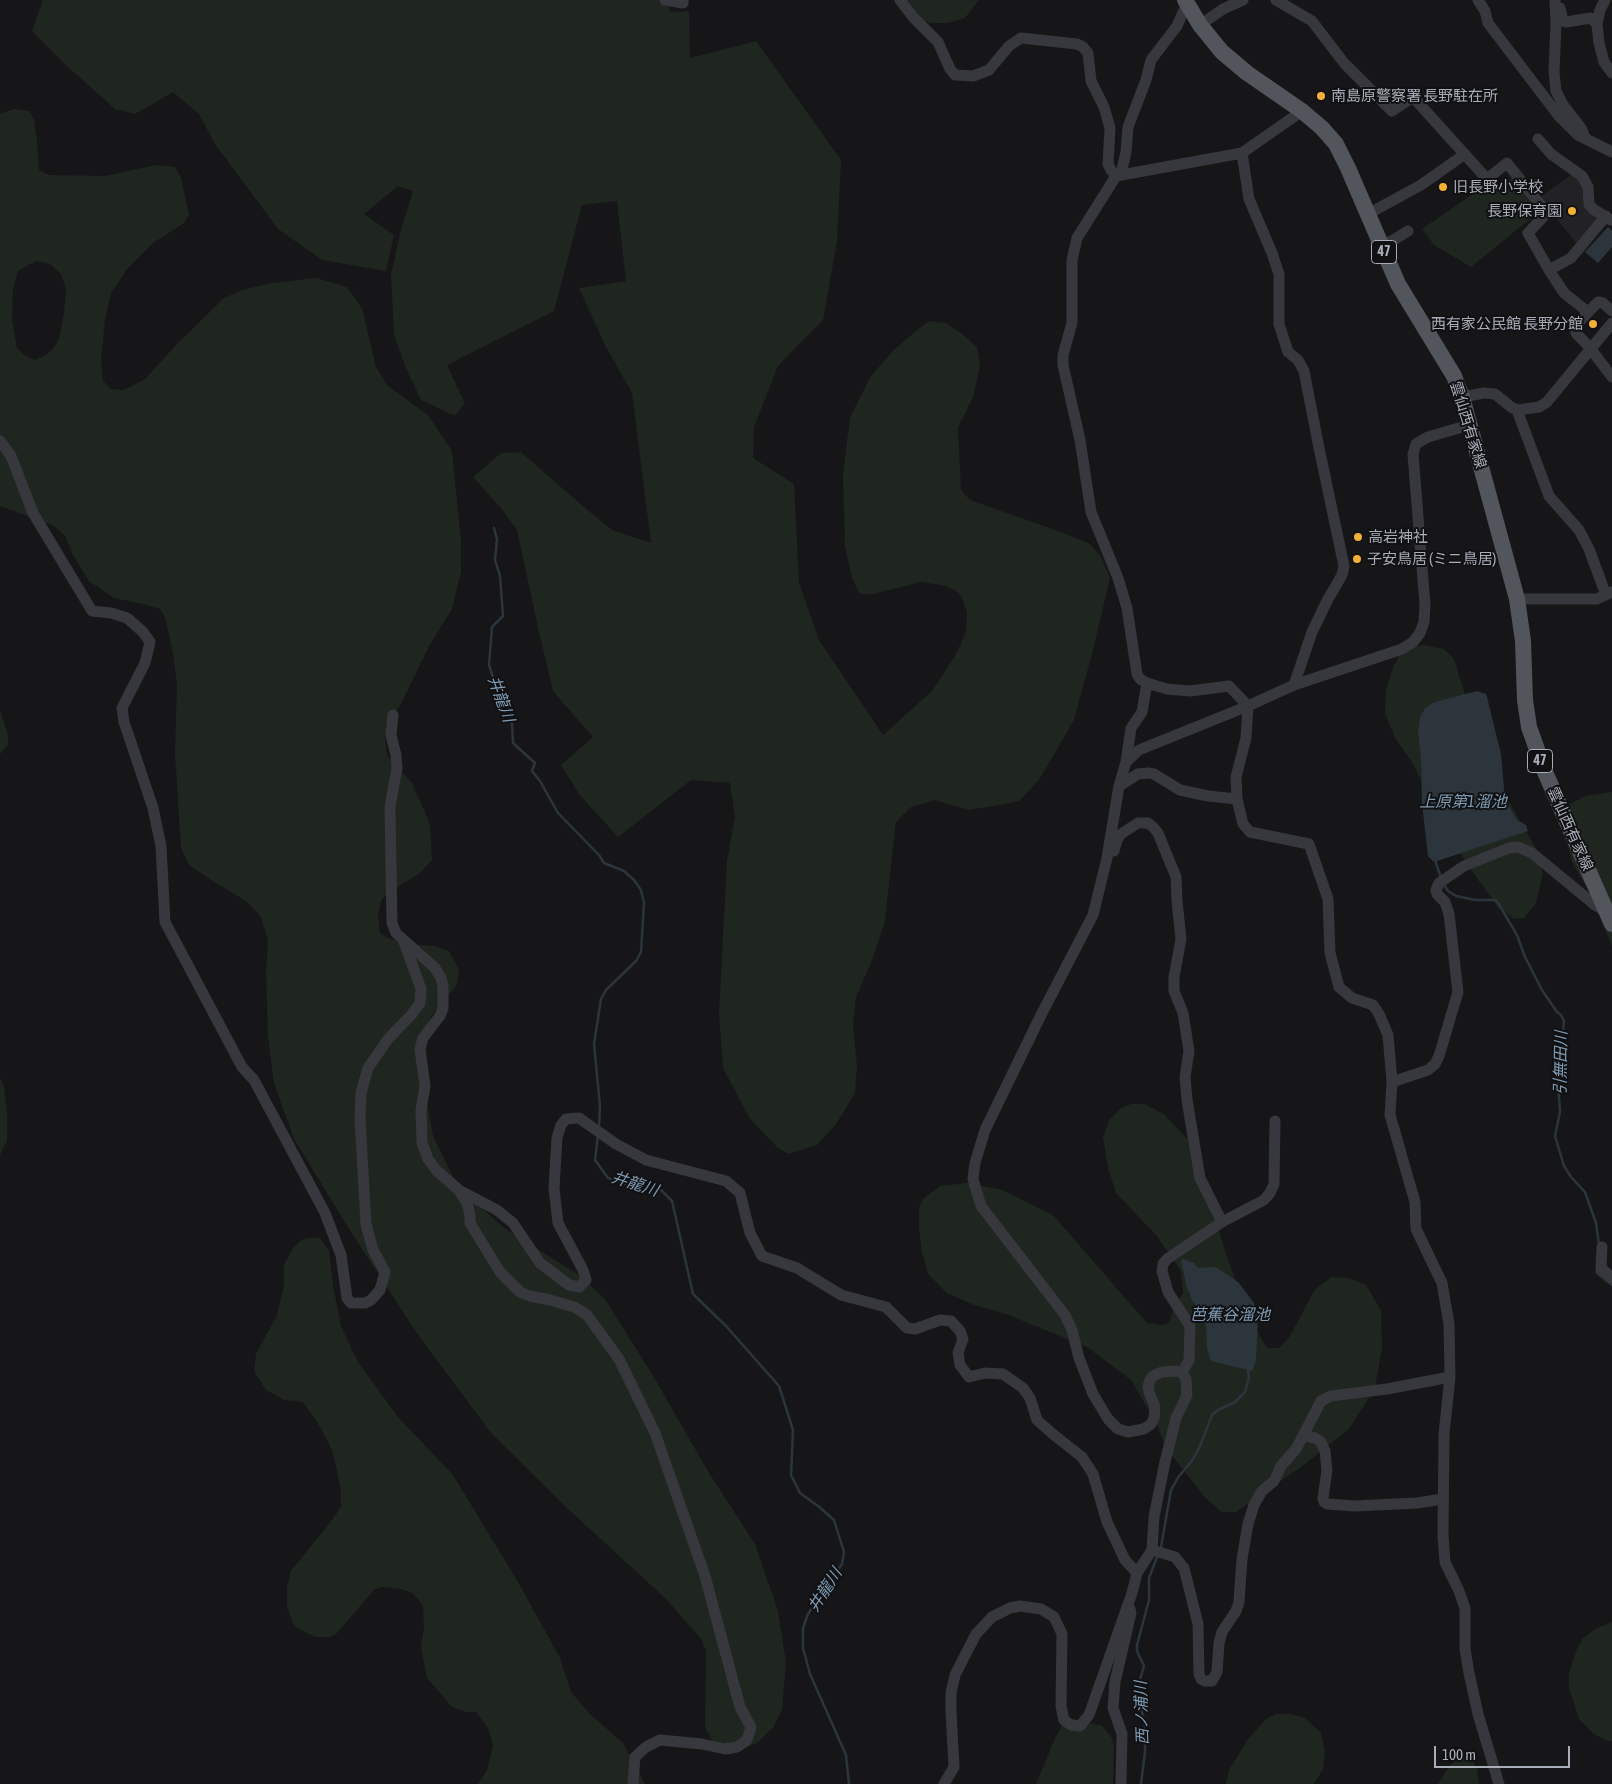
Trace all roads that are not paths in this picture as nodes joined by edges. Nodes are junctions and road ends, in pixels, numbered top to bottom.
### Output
1 (665, 0) edge
2 (683, 0) edge
3 (900, 0) edge
4 (1243, 0) edge
5 (1276, 0) edge
6 (1478, 0) edge
7 (1605, 0) edge
8 (1186, 2) edge
9 (1555, 2) edge
10 (1597, 24) junction
11 (1200, 25) junction
12 (1612, 73) edge
13 (1302, 111) junction
14 (1538, 139) dead end
15 (1586, 139) junction
16 (1612, 152) edge
17 (1242, 153) junction
18 (1465, 154) junction
19 (1118, 175) junction
20 (1368, 214) junction
21 (1609, 219) edge
22 (1408, 231) dead end
23 (1382, 247) junction
24 (1549, 270) junction
25 (1612, 311) edge
26 (1588, 312) junction
27 (1612, 323) edge
28 (1590, 348) junction
29 (1612, 377) edge
30 (1462, 397) junction
31 (1517, 410) junction
32 (1469, 424) junction
33 (0, 441) edge
34 (1609, 593) edge
35 (1517, 599) junction
36 (1147, 683) junction
37 (1294, 685) junction
38 (1248, 706) junction
39 (393, 716) dead end
40 (1126, 762) junction
41 (1119, 786) junction
42 (1237, 799) junction
43 (1107, 858) junction
44 (1610, 918) edge
45 (404, 940) junction
46 (1392, 1082) junction
47 (1275, 1121) dead end
48 (459, 1190) junction
49 (1222, 1222) junction
50 (1602, 1246) dead end
51 (1612, 1278) edge
52 (1182, 1373) junction
53 (1450, 1377) junction
54 (1305, 1436) junction
55 (1443, 1499) junction
56 (1152, 1550) junction
57 (1137, 1573) junction
58 (1127, 1603) junction
59 (633, 1784) edge
60 (944, 1784) edge
61 (1121, 1784) edge
62 (1499, 1784) edge

1 - 2 street
3 - 19 street
4 - 11 street
5 - 18 street
6 - 15 street
7 - 10 street
8 - 11 main road, 雲仙西有家線 / 47
8 - 19 street
9 - 10 street
9 - 15 street
10 - 12 street
11 - 13 main road, 雲仙西有家線 / 47
13 - 17 street
13 - 20 main road, 雲仙西有家線 / 47
14 - 21 street
15 - 16 street
17 - 19 street
17 - 37 street
18 - 20 street
18 - 24 street
19 - 36 street
20 - 23 main road, 雲仙西有家線 / 47
21 - 24 street
22 - 23 street
23 - 30 main road, 雲仙西有家線 / 47
24 - 26 street
25 - 26 street
26 - 28 street
27 - 28 street
28 - 29 street
28 - 31 street
30 - 31 street
30 - 32 main road, 雲仙西有家線 / 47
31 - 34 street
32 - 35 main road, 雲仙西有家線 / 47
32 - 37 street
33 - 45 street
34 - 35 street
35 - 44 main road, 雲仙西有家線 / 47
36 - 38 street
36 - 40 street
37 - 38 street
38 - 40 street
38 - 42 street
39 - 45 street
40 - 41 street
41 - 42 street
41 - 43 street
42 - 46 street
43 - 49 street
43 - 52 street
44 - 46 street
45 - 48 street
46 - 53 street
47 - 49 street
48 - 57 street
48 - 59 street
49 - 52 street
50 - 51 street
52 - 56 street
53 - 54 street
53 - 55 street
54 - 55 street
54 - 56 street
55 - 62 street
56 - 57 street
57 - 58 street
58 - 60 street
58 - 61 street

